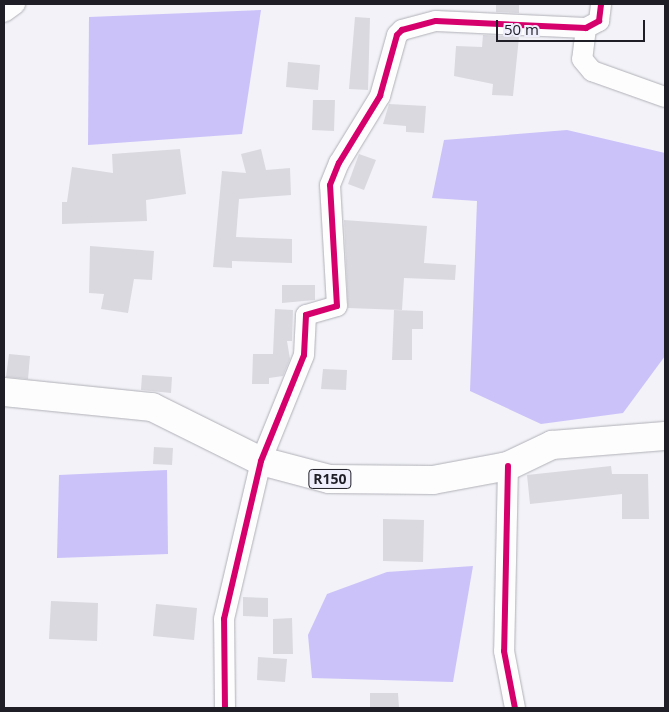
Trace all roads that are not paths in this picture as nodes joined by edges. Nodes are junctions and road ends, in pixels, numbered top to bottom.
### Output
1 (15, 4) edge
2 (601, 4) edge
3 (4, 12) edge
4 (586, 28) junction
5 (665, 97) edge
6 (4, 392) edge
7 (665, 436) edge
8 (261, 461) junction
9 (508, 466) junction
10 (225, 708) edge
11 (515, 708) edge

1 - 3 street
2 - 4 street
4 - 5 street
4 - 8 street
6 - 8 main road, R150
7 - 9 main road, R150
8 - 9 main road, R150
8 - 10 street
9 - 11 street

